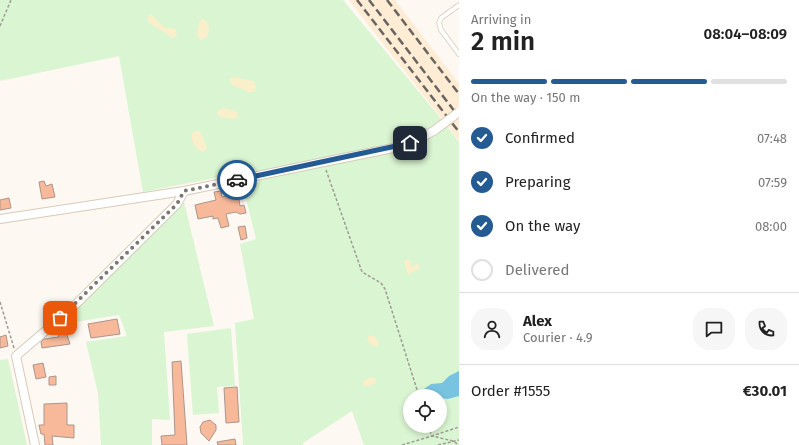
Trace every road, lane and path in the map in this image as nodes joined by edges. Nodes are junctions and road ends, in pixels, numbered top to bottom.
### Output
1 (11, 0) edge
2 (459, 5) edge
3 (0, 26) edge
4 (459, 54) edge
5 (459, 112) edge
6 (324, 162) junction
7 (184, 191) junction
8 (0, 219) edge
9 (0, 302) edge
10 (16, 356) junction
11 (417, 389) edge
12 (459, 427) edge
13 (431, 433) edge
14 (432, 436) junction
15 (459, 440) edge
16 (453, 441) junction
17 (35, 445) edge
18 (402, 445) edge
19 (438, 445) edge
20 (459, 445) edge

1 - 3 path
2 - 4 lane
5 - 6 street, bridge
6 - 7 street
6 - 11 path
7 - 8 street
7 - 10 street
9 - 10 path
10 - 17 street
12 - 14 path
13 - 14 path
14 - 16 path
14 - 18 path
15 - 16 path
16 - 19 path
16 - 20 path

